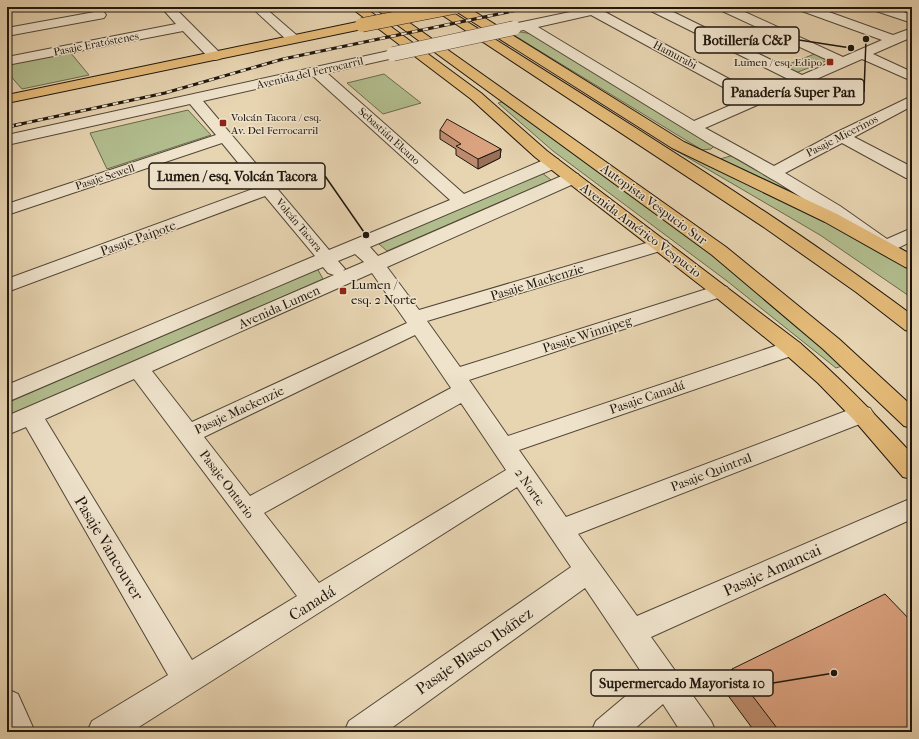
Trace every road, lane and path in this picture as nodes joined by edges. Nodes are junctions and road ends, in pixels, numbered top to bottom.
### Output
1 (167, 7) edge
2 (257, 7) edge
3 (356, 7) edge
4 (379, 7) edge
5 (436, 7) edge
6 (454, 7) edge
7 (458, 7) edge
8 (612, 7) edge
9 (653, 7) edge
10 (724, 7) edge
11 (803, 7) edge
12 (877, 7) edge
13 (96, 11) edge
14 (593, 11) junction
15 (912, 19) edge
16 (186, 26) junction
17 (520, 26) junction
18 (7, 32) edge
19 (912, 32) edge
20 (119, 39) junction
21 (294, 39) junction
22 (893, 40) junction
23 (862, 54) junction
24 (215, 56) junction
25 (7, 61) edge
26 (843, 62) junction
27 (317, 72) junction
28 (912, 77) edge
29 (802, 80) junction
30 (7, 86) edge
31 (13, 98) edge
32 (194, 99) junction
33 (757, 100) junction
34 (912, 100) edge
35 (694, 127) junction
36 (841, 136) junction
37 (226, 137) junction
38 (7, 140) edge
39 (719, 142) junction
40 (695, 154) junction
41 (552, 163) junction
42 (773, 173) junction
43 (912, 174) edge
44 (572, 178) junction
45 (269, 189) junction
46 (461, 201) junction
47 (7, 210) edge
48 (912, 234) edge
49 (357, 245) junction
50 (660, 245) junction
51 (885, 247) junction
52 (327, 258) junction
53 (912, 263) edge
54 (375, 264) junction
55 (343, 278) junction
56 (7, 286) edge
57 (720, 291) junction
58 (416, 322) junction
59 (912, 325) edge
60 (792, 348) junction
61 (138, 369) junction
62 (459, 384) junction
63 (9, 387) edge
64 (862, 414) junction
65 (912, 420) edge
66 (19, 421) edge
67 (189, 434) junction
68 (502, 447) junction
69 (912, 470) edge
70 (520, 473) junction
71 (912, 508) edge
72 (247, 510) junction
73 (560, 530) junction
74 (588, 570) junction
75 (316, 600) junction
76 (631, 632) junction
77 (187, 680) junction
78 (666, 682) junction
79 (7, 704) edge
80 (19, 732) edge
81 (103, 732) edge
82 (360, 732) edge
83 (607, 732) edge
84 (700, 732) edge

1 - 16 street
2 - 21 street
3 - 41 main road, Avenida Américo Vespucio
4 - 65 main road, Autopista Vespucio Sur
5 - 59 main road
6 - 21 main road, bridge
7 - 40 main road
8 - 14 street, Avenida del Ferrocarril
9 - 29 street
10 - 26 street
11 - 22 street
12 - 15 street
13 - 18 street
13 - 20 street
14 - 17 street, Avenida del Ferrocarril
14 - 33 street, Hamurabi
16 - 20 street, Pasaje Eratóstenes
16 - 24 street
17 - 27 street, Avenida del Ferrocarril, bridge
17 - 35 street
19 - 22 street
20 - 25 street, Pasaje Eratóstenes
21 - 24 main road
22 - 23 street
23 - 26 street
23 - 28 street
24 - 31 main road
26 - 29 street
27 - 32 street, Avenida del Ferrocarril
27 - 46 street, Sebastián Elcano
29 - 33 street
30 - 31 main road
32 - 37 street, Volcán Tacora
32 - 38 street, Avenida del Ferrocarril
33 - 35 street
34 - 36 street, Pasaje Micerinos
35 - 39 street
36 - 42 street, Pasaje Micerinos
36 - 43 street
37 - 45 street, Volcán Tacora
37 - 47 street, Pasaje Sewell
39 - 40 street
39 - 42 street
40 - 51 main road
41 - 44 main road, Avenida Américo Vespucio
41 - 46 street, Avenida Lumen
42 - 51 street
44 - 50 main road, Avenida Américo Vespucio
44 - 54 street, Avenida Lumen
45 - 52 street, Volcán Tacora
45 - 56 street, Pasaje Paipote
46 - 49 street, Avenida Lumen
48 - 51 street
49 - 52 street, Avenida Lumen
49 - 54 street, 2 Norte
50 - 57 main road, Avenida Américo Vespucio
50 - 58 street, Pasaje Mackenzie
51 - 53 main road
52 - 55 street, Volcán Tacora
52 - 63 street, Avenida Lumen
54 - 55 street, Avenida Lumen
54 - 58 street, 2 Norte
55 - 61 street, Avenida Lumen
57 - 60 main road, Avenida Américo Vespucio
57 - 62 street, Pasaje Winnipeg
58 - 62 street, 2 Norte
58 - 67 street, Pasaje Mackenzie
60 - 64 main road, Avenida Américo Vespucio
60 - 68 street, Pasaje Canadá
61 - 66 street, Avenida Lumen
61 - 67 street, Pasaje Ontario
62 - 68 street, 2 Norte
62 - 72 street, Pasaje Winnipeg
64 - 69 main road, Avenida Américo Vespucio
64 - 73 street, Pasaje Quintral
66 - 77 street, Pasaje Vancouver
67 - 72 street, Pasaje Ontario
68 - 70 street, 2 Norte
70 - 73 street, 2 Norte
70 - 75 street, Canadá
71 - 76 street, Pasaje Amancai
72 - 75 street, Pasaje Ontario
73 - 74 street, 2 Norte
74 - 76 street, 2 Norte
74 - 82 street, Pasaje Blasco Ibáñez
75 - 77 street, Canadá
76 - 78 street, 2 Norte
77 - 81 street, Canadá
78 - 83 street
78 - 84 street, 2 Norte
79 - 80 street

